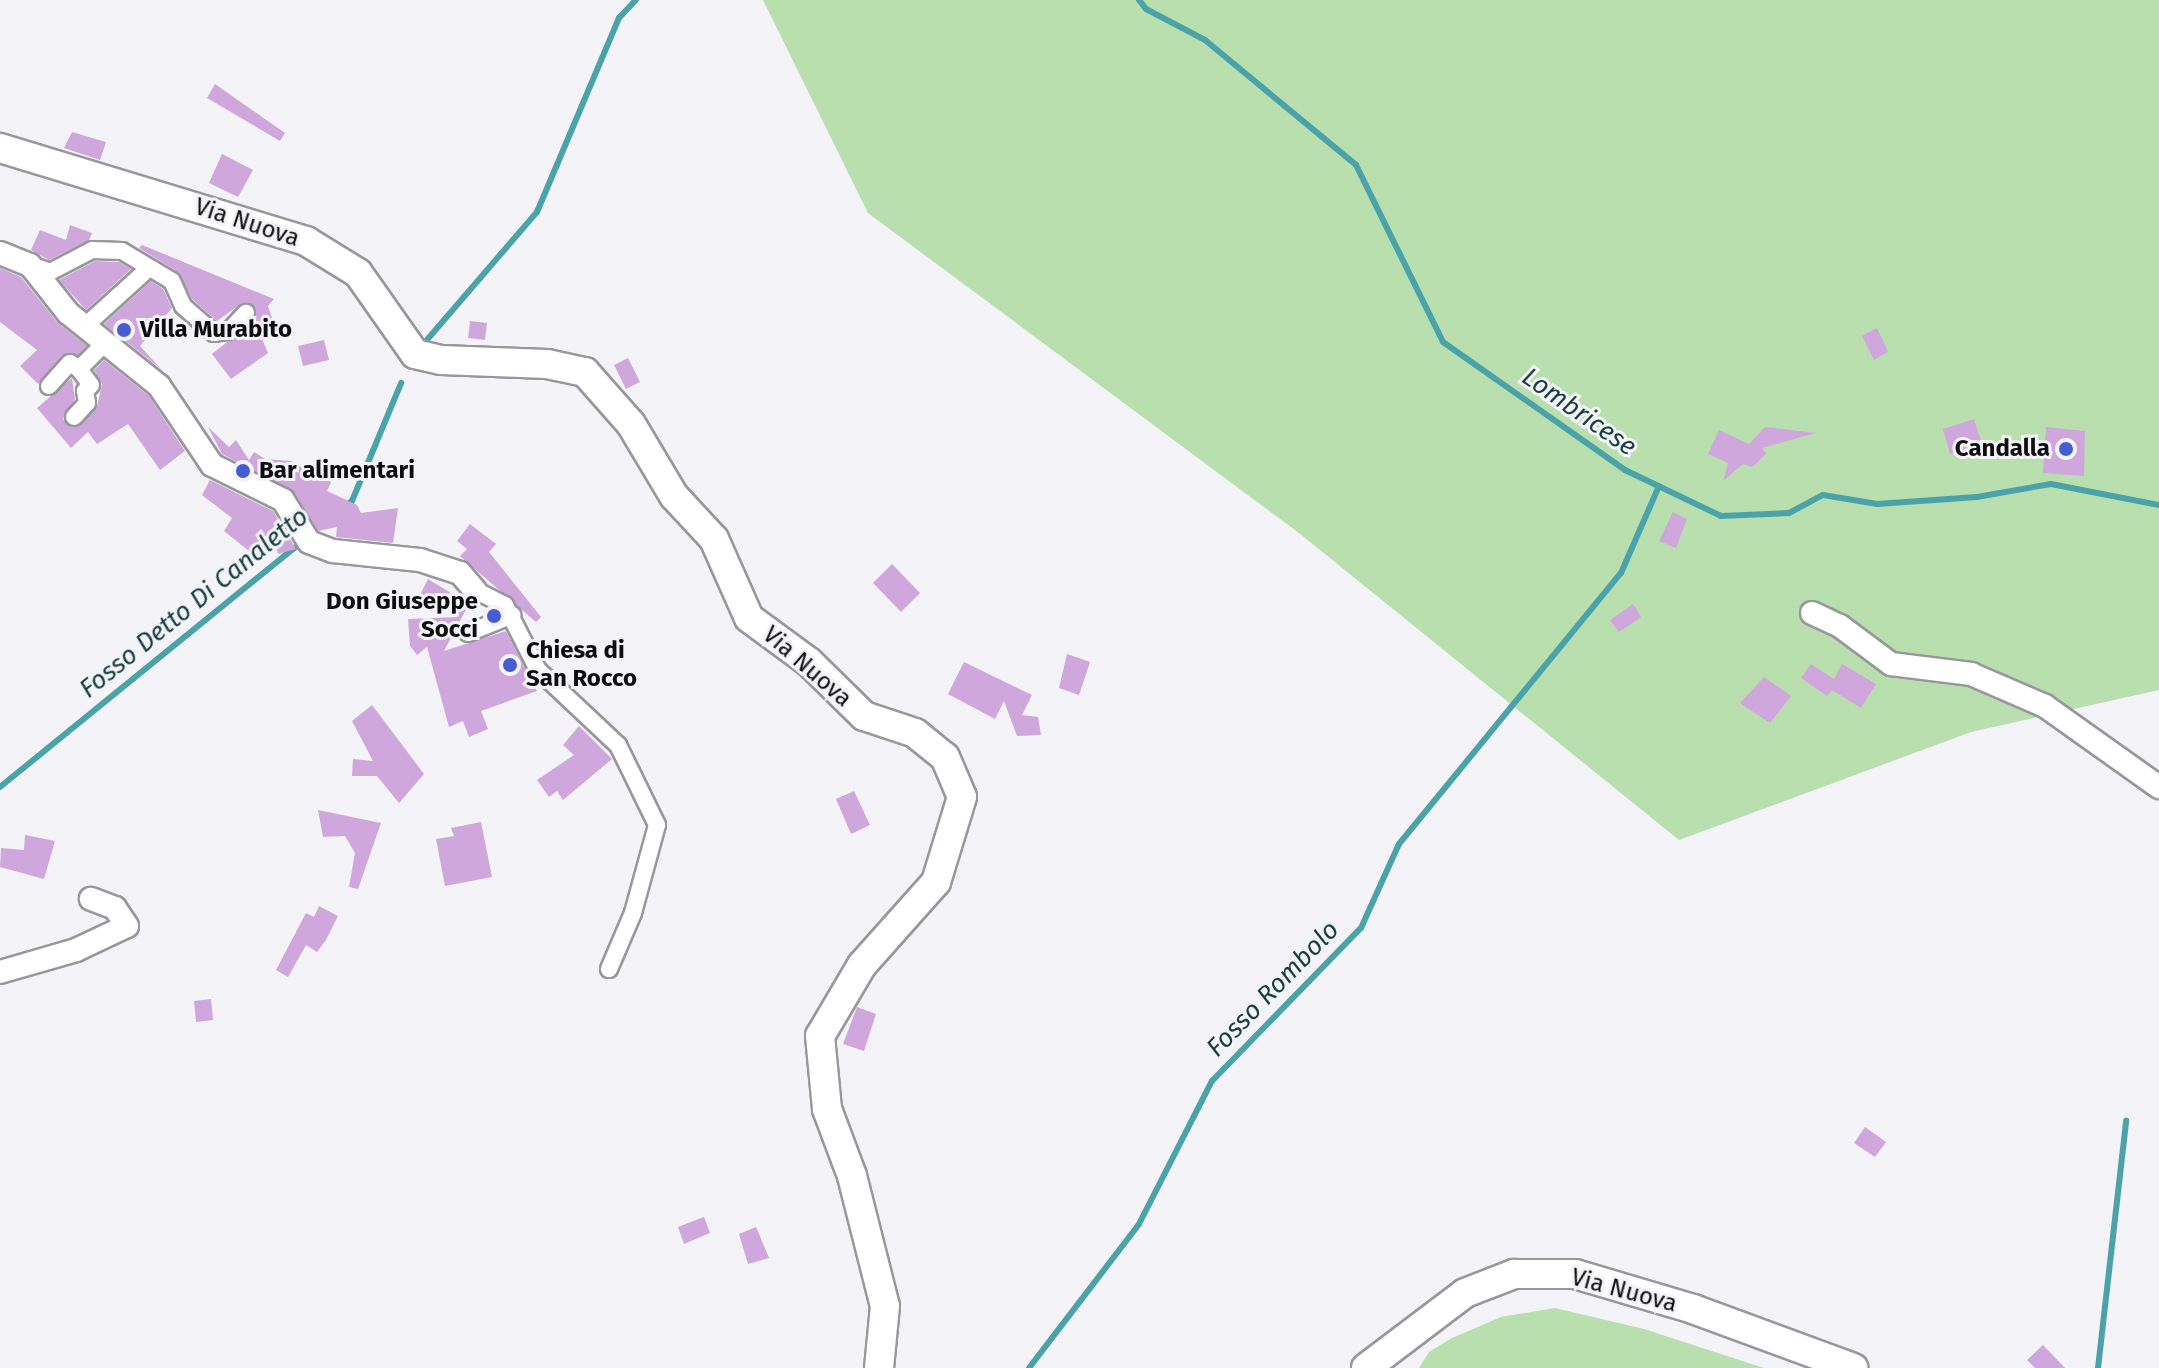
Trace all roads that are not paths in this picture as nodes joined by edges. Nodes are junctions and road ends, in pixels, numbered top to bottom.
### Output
1 (0, 148) edge
2 (0, 253) edge
3 (30, 265) junction
4 (149, 268) junction
5 (246, 313) dead end
6 (84, 327) junction
7 (105, 343) junction
8 (79, 369) junction
9 (49, 386) dead end
10 (74, 417) dead end
11 (475, 590) joint
12 (1812, 613) dead end
13 (513, 615) junction
14 (468, 633) dead end
15 (2159, 787) edge
16 (91, 899) dead end
17 (609, 969) dead end
18 (0, 972) edge
19 (879, 1368) edge
20 (1366, 1368) edge
21 (1853, 1368) edge

1 - 19 street, Via Nuova
2 - 3 street
3 - 4 street
3 - 6 street
4 - 5 street
4 - 6 street
6 - 7 street
7 - 8 street
7 - 11 street
8 - 9 street
8 - 10 street
11 - 13 street
12 - 15 street
13 - 14 street
13 - 17 street
16 - 18 street
20 - 21 street, Via Nuova

